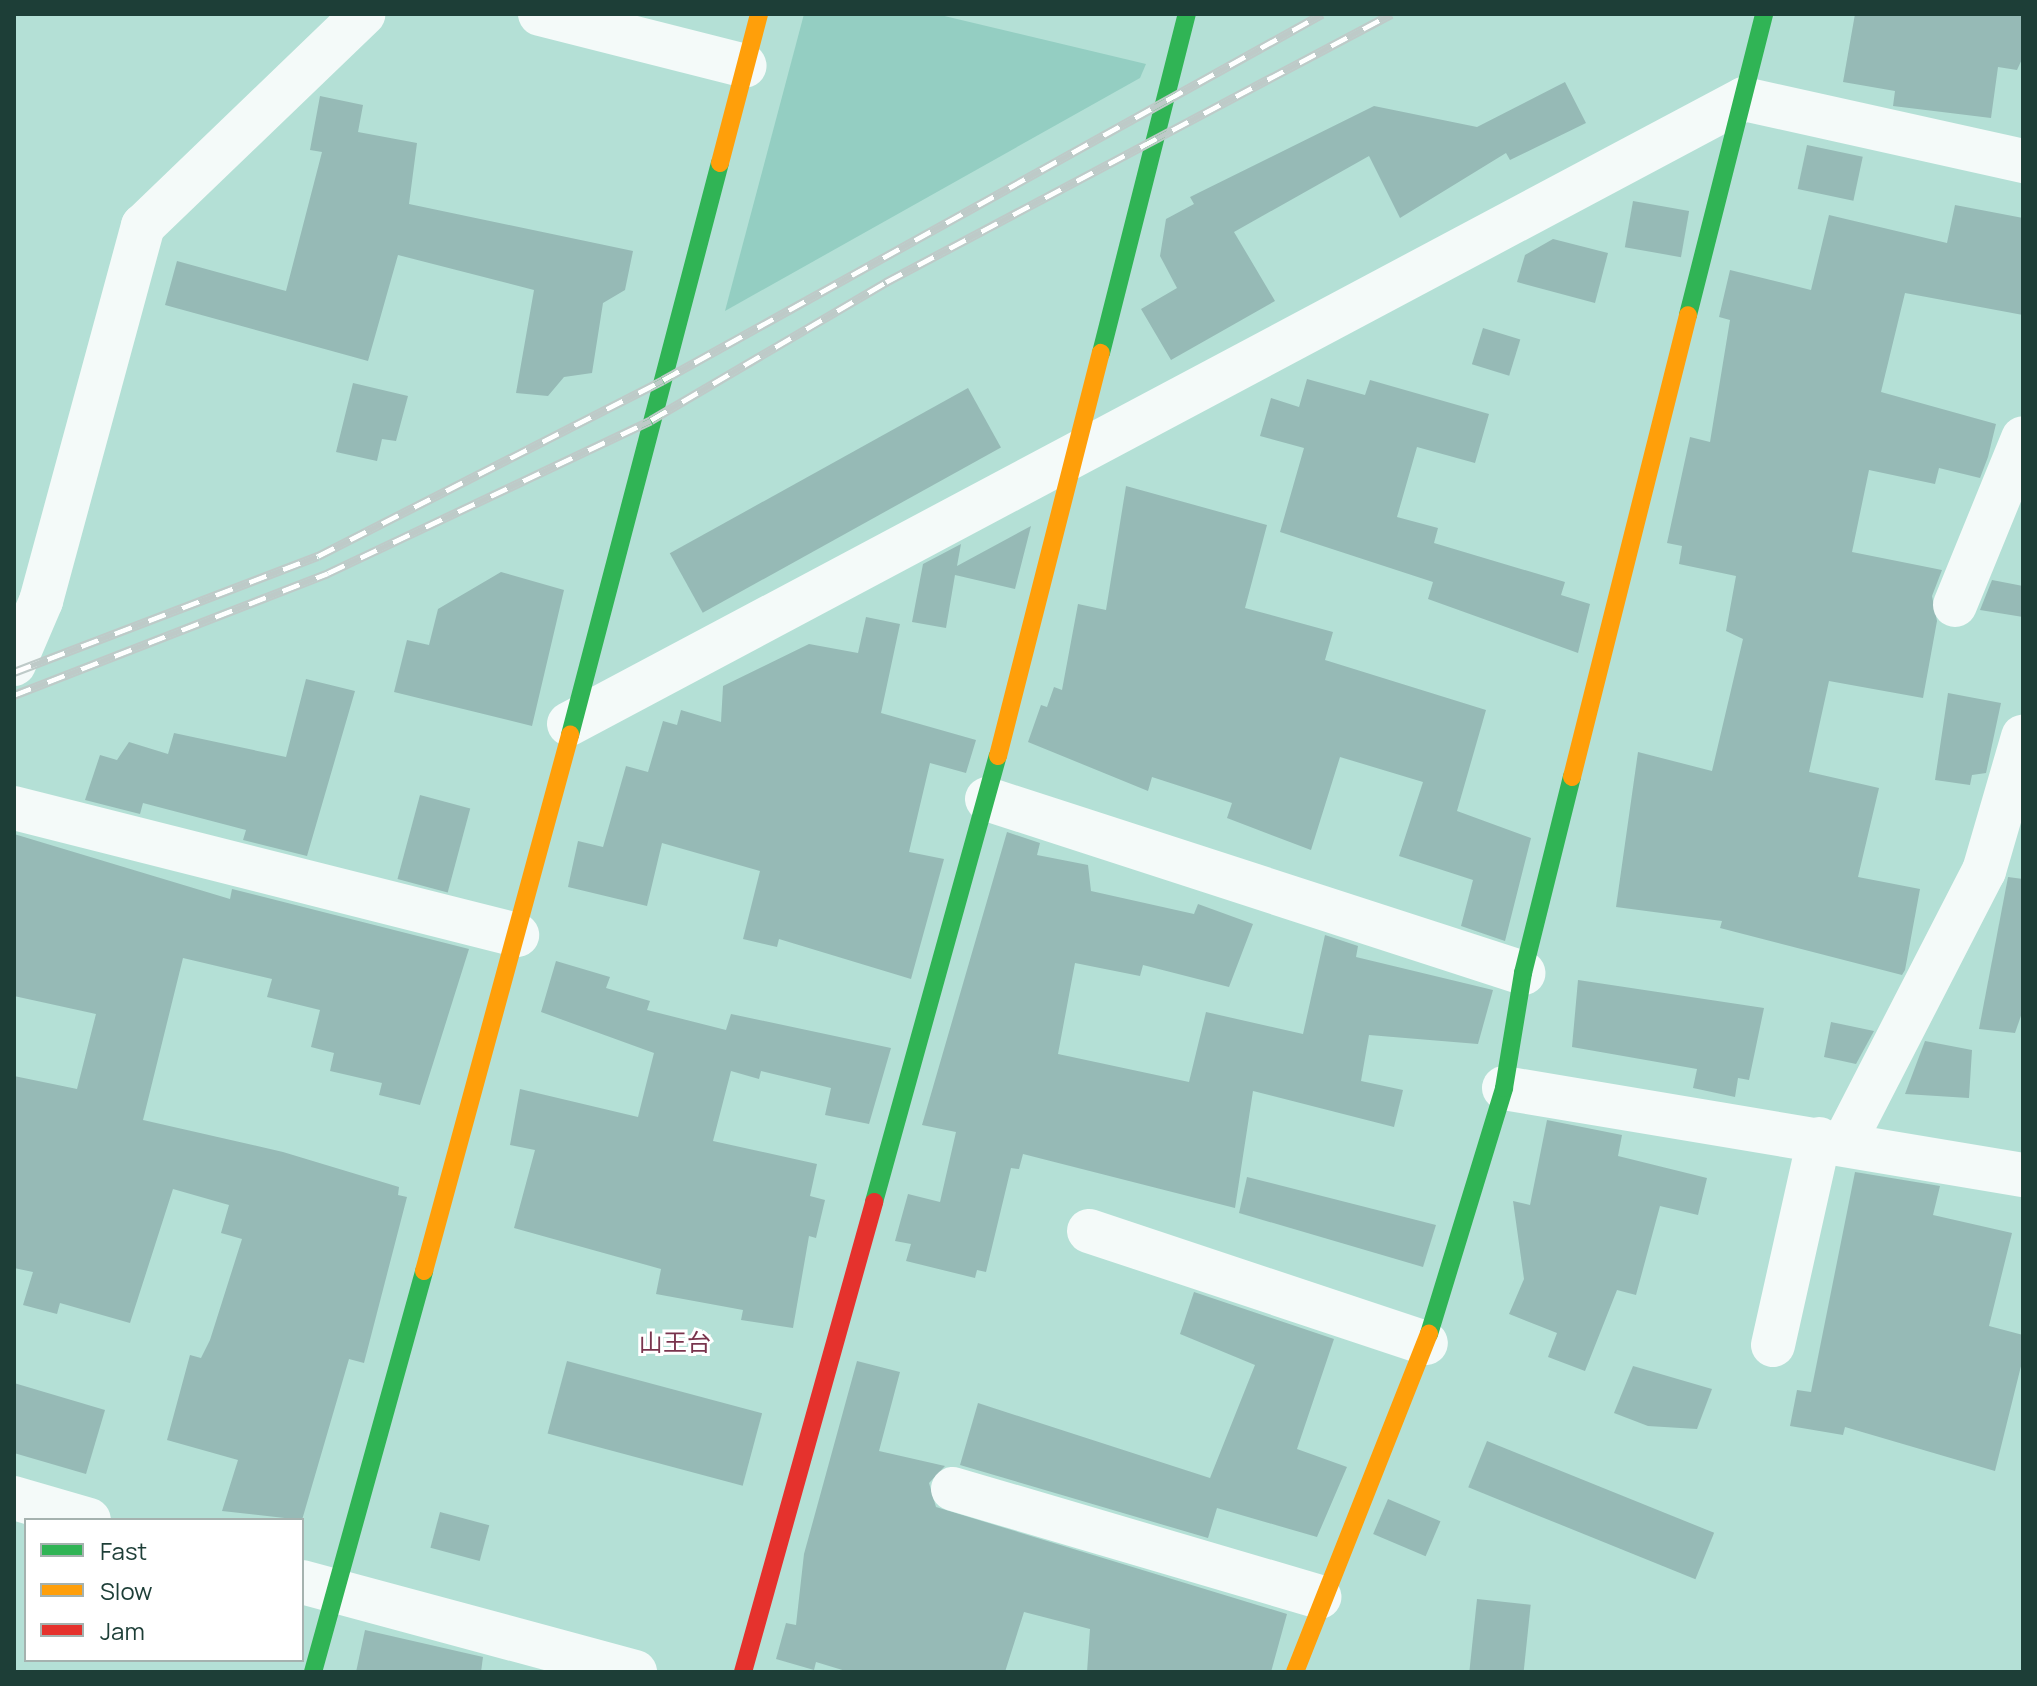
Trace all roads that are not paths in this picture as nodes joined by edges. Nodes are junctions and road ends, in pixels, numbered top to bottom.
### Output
1 (363, 14) edge
2 (540, 14) edge
3 (759, 14) edge
4 (1187, 14) edge
5 (1764, 14) edge
6 (745, 66) junction
7 (1744, 99) junction
8 (2023, 161) edge
9 (2023, 438) edge
10 (1073, 455) junction
11 (28, 598) edge
12 (1955, 605) dead end
13 (14, 664) edge
14 (569, 724) junction
15 (2023, 737) edge
16 (987, 799) junction
17 (14, 808) edge
18 (517, 935) junction
19 (1523, 973) junction
20 (1504, 1088) junction
21 (1832, 1140) junction
22 (2023, 1175) edge
23 (1089, 1231) dead end
24 (1426, 1343) junction
25 (1773, 1345) dead end
26 (953, 1489) dead end
27 (14, 1498) edge
28 (82, 1518) edge
29 (318, 1587) edge
30 (1319, 1597) junction
31 (313, 1672) edge
32 (635, 1672) edge
33 (743, 1672) edge
34 (1295, 1672) edge

1 - 11 street
2 - 6 street
3 - 6 street
4 - 10 street
5 - 7 street
6 - 14 street
7 - 8 street
7 - 10 street
7 - 19 street
9 - 12 street
10 - 14 street
10 - 16 street
11 - 13 street
14 - 18 street
15 - 21 street
16 - 19 street
16 - 33 street
17 - 18 street
18 - 29 street
19 - 20 street
20 - 21 street
20 - 24 street
21 - 22 street
21 - 25 street
23 - 24 street
24 - 30 street
26 - 30 street
27 - 28 street
29 - 31 street
29 - 32 street
30 - 34 street

